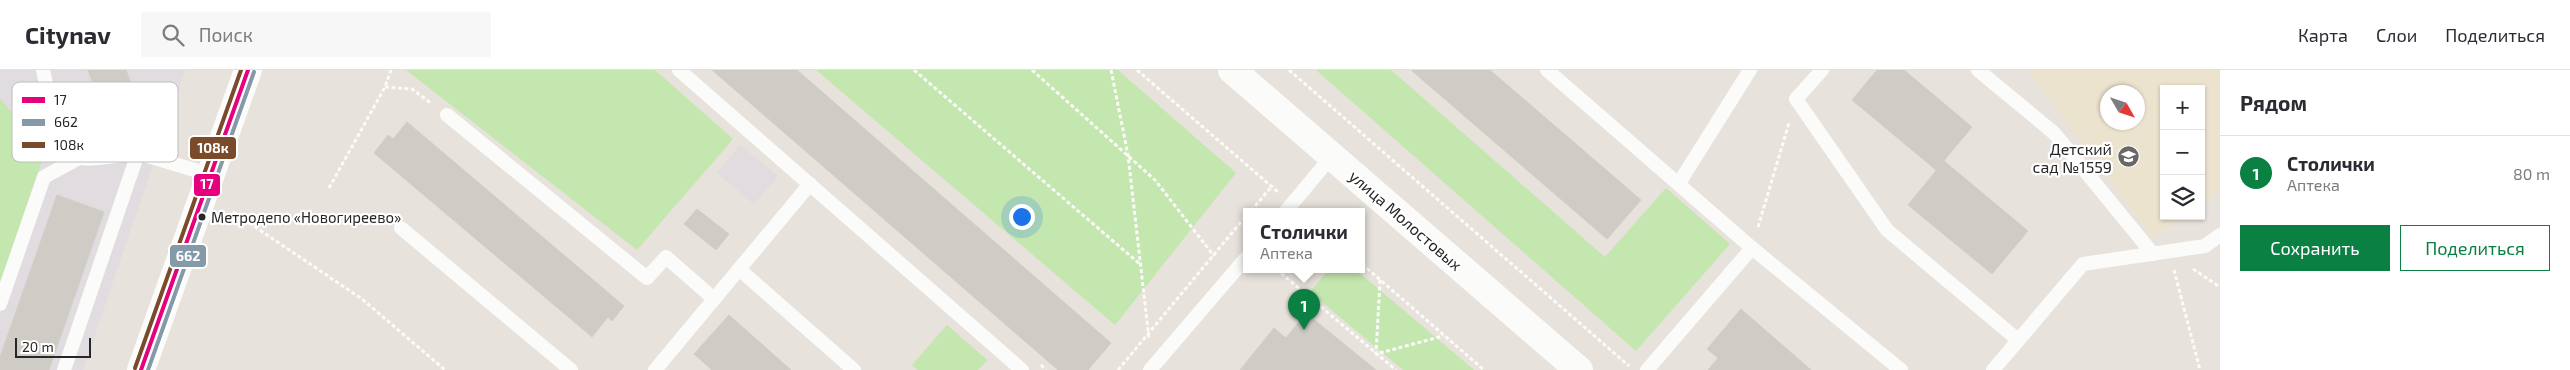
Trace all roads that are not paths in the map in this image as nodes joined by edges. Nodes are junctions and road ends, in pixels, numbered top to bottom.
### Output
1 (248, 70) edge
2 (680, 70) edge
3 (1232, 70) edge
4 (1547, 70) edge
5 (1750, 70) edge
6 (1822, 70) edge
7 (1978, 70) edge
8 (446, 115) road end
9 (1332, 156) junction
10 (73, 162) edge
11 (135, 162) edge
12 (168, 162) edge
13 (211, 175) junction
14 (1679, 183) junction
15 (810, 184) junction
16 (1289, 208) edge
17 (401, 228) dead end
18 (2220, 235) edge
19 (1752, 248) junction
20 (2153, 254) junction
21 (1243, 262) edge
22 (739, 270) junction
23 (714, 299) junction
24 (0, 304) edge
25 (2018, 340) junction
26 (64, 370) edge
27 (141, 370) edge
28 (571, 370) edge
29 (655, 370) edge
30 (854, 370) edge
31 (1022, 370) edge
32 (1150, 370) edge
33 (1579, 370) edge
34 (1647, 370) edge
35 (1901, 370) edge
36 (1993, 370) edge

1 - 13 street
2 - 15 lane
3 - 9 street, улица Молостовых
4 - 14 lane
5 - 14 lane
6 - 25 lane
7 - 20 lane
8 - 23 lane
9 - 16 lane
9 - 33 street, улица Молостовых
10 - 24 lane
11 - 26 lane
12 - 13 lane
13 - 27 street
14 - 19 lane
15 - 22 lane
15 - 31 lane
17 - 28 lane
18 - 20 lane
19 - 34 lane
19 - 35 lane
20 - 25 lane
21 - 32 lane
22 - 23 lane
22 - 30 lane
23 - 29 lane
25 - 36 lane

